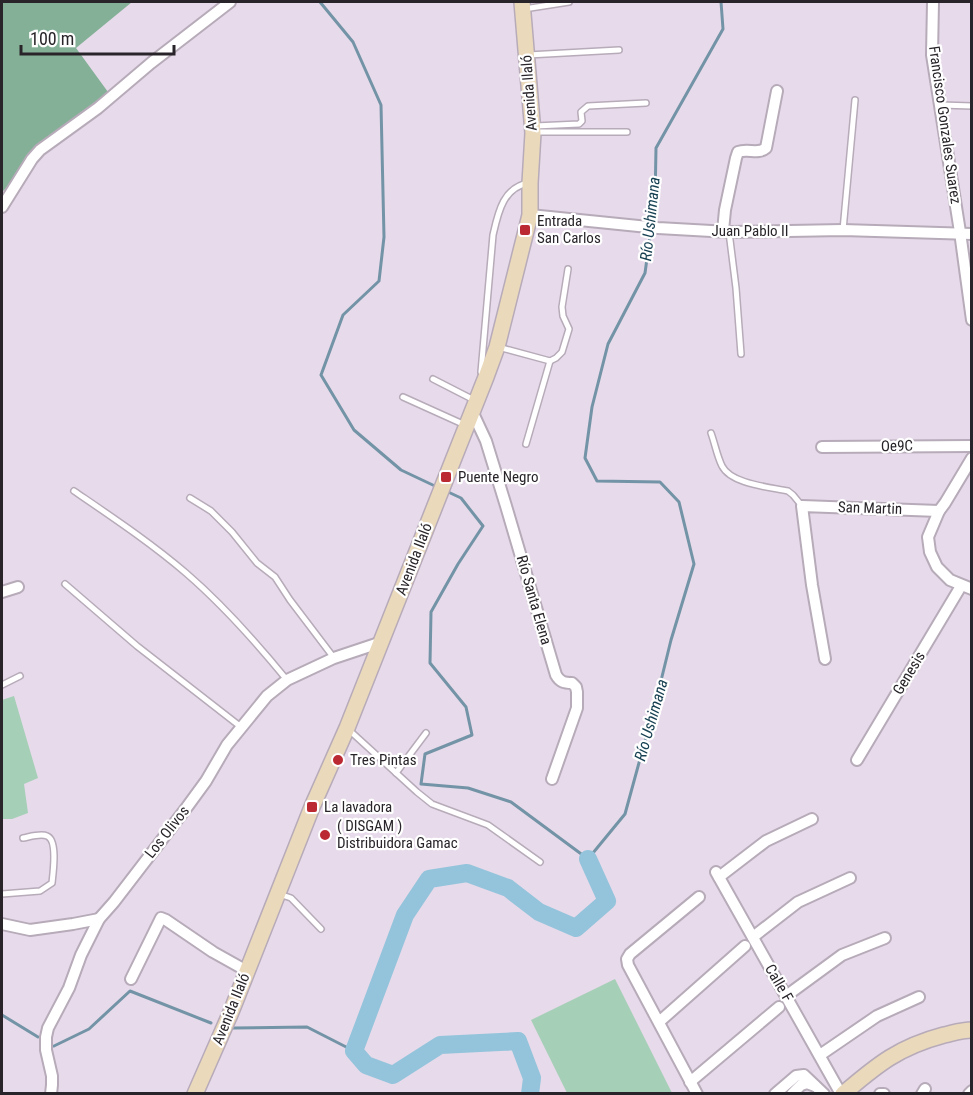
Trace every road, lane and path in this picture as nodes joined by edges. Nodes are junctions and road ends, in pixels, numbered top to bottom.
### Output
1 (230, 2) edge
2 (569, 2) edge
3 (933, 2) edge
4 (522, 5) edge
5 (619, 50) dead end
6 (527, 55) junction
7 (777, 91) dead end
8 (855, 100) dead end
9 (646, 103) dead end
10 (941, 105) junction
11 (972, 106) edge
12 (533, 129) junction
13 (627, 132) dead end
14 (530, 183) junction
15 (2, 207) edge
16 (530, 215) junction
17 (843, 230) junction
18 (726, 232) junction
19 (966, 233) edge
20 (568, 269) dead end
21 (972, 320) edge
22 (496, 347) junction
23 (741, 354) dead end
24 (550, 361) junction
25 (433, 379) dead end
26 (403, 397) dead end
27 (474, 407) junction
28 (711, 433) dead end
29 (526, 444) dead end
30 (972, 446) edge
31 (822, 447) dead end
32 (972, 458) edge
33 (74, 491) dead end
34 (190, 498) dead end
35 (802, 506) junction
36 (939, 511) junction
37 (65, 584) dead end
38 (18, 587) dead end
39 (966, 587) edge
40 (2, 592) edge
41 (382, 642) junction
42 (334, 658) junction
43 (825, 658) dead end
44 (20, 676) dead end
45 (287, 680) junction
46 (2, 685) edge
47 (241, 728) junction
48 (347, 728) junction
49 (426, 733) dead end
50 (857, 760) dead end
51 (396, 773) junction
52 (552, 779) dead end
53 (812, 819) dead end
54 (23, 838) dead end
55 (540, 862) dead end
56 (850, 878) dead end
57 (2, 894) edge
58 (277, 894) junction
59 (699, 897) dead end
60 (99, 919) junction
61 (2, 924) edge
62 (321, 929) dead end
63 (753, 937) junction
64 (885, 938) dead end
65 (745, 946) dead end
66 (247, 971) junction
67 (131, 980) dead end
68 (786, 996) junction
69 (919, 997) dead end
70 (779, 1006) dead end
71 (659, 1022) junction
72 (970, 1031) edge
73 (820, 1055) junction
74 (690, 1082) junction
75 (822, 1091) edge
76 (51, 1094) edge
77 (195, 1094) edge
78 (697, 1094) edge
79 (775, 1094) edge
80 (792, 1094) edge
81 (842, 1094) edge

1 - 15 street
2 - 4 lane
3 - 10 street, Francisco Gonzales Suarez
4 - 6 main road, Avenida Ilaló
5 - 6 lane
6 - 12 main road, Avenida Ilaló
7 - 18 street
8 - 17 lane
9 - 12 lane
10 - 11 lane
10 - 19 street, Francisco Gonzales Suarez
12 - 13 lane
12 - 14 main road, Avenida Ilaló
14 - 16 main road, Avenida Ilaló
14 - 27 lane
16 - 18 street, Juan Pablo II
16 - 22 main road, Avenida Ilaló
17 - 18 street, Juan Pablo II
17 - 19 street, Juan Pablo II
18 - 23 lane
19 - 21 street, Francisco Gonzales Suarez
20 - 24 lane
22 - 24 lane
22 - 27 main road, Avenida Ilaló
24 - 29 lane
25 - 27 lane
26 - 27 lane
27 - 41 main road, Avenida Ilaló
27 - 52 street, Río Santa Elena
28 - 35 lane
30 - 31 street, Oe9C
32 - 36 street
33 - 45 lane
34 - 42 lane
35 - 36 street, San Martin
35 - 43 street
36 - 39 street
37 - 47 lane
38 - 40 street
39 - 50 street, Genesis
41 - 42 street, Los Olivos
41 - 48 main road, Avenida Ilaló
42 - 45 street, Los Olivos
44 - 46 lane
45 - 47 street, Los Olivos
47 - 60 street, Los Olivos
48 - 51 lane
48 - 58 main road, Avenida Ilaló
49 - 51 lane
51 - 55 lane
53 - 63 street, Calle F
54 - 57 lane
56 - 63 street
58 - 62 lane
58 - 66 main road, Avenida Ilaló
59 - 71 street
60 - 61 street
60 - 76 street, Los Olivos
63 - 68 street, Calle F
64 - 68 street
65 - 71 street
66 - 67 street
66 - 77 main road, Avenida Ilaló
68 - 73 street, Calle F
69 - 73 street
70 - 74 street
71 - 74 street
72 - 81 main road
73 - 81 street, Calle F
74 - 78 street
75 - 79 street
75 - 80 street

